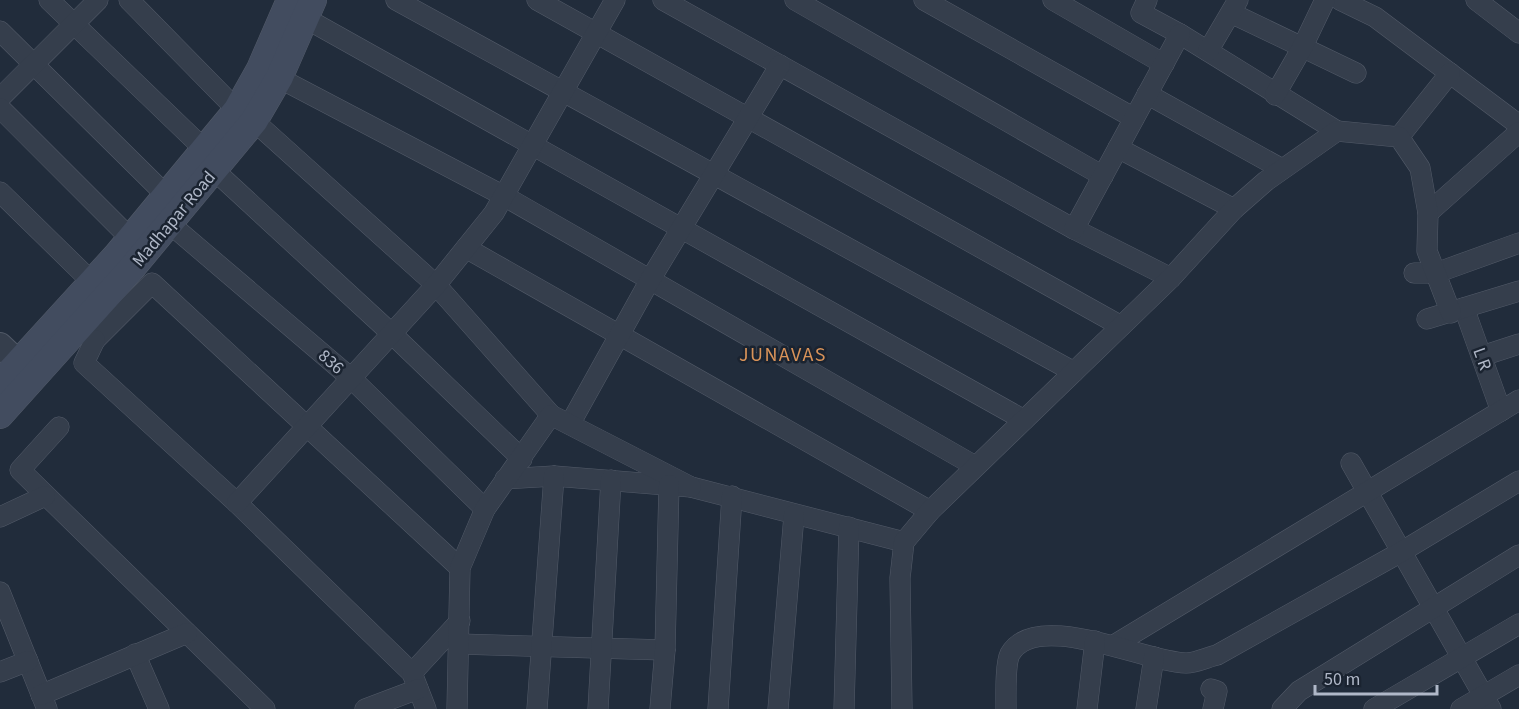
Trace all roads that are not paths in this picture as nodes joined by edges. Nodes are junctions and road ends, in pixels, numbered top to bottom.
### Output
1 (50, 0) edge
2 (98, 0) edge
3 (129, 0) edge
4 (396, 0) edge
5 (537, 0) edge
6 (615, 0) edge
7 (663, 0) edge
8 (795, 0) edge
9 (924, 0) edge
10 (1053, 0) edge
11 (1147, 0) edge
12 (1325, 0) edge
13 (1340, 0) edge
14 (1476, 0) edge
15 (303, 6) edge
16 (1234, 6) edge
17 (74, 24) junction
18 (0, 31) edge
19 (597, 32) junction
20 (1519, 33) edge
21 (1180, 34) junction
22 (1302, 48) junction
23 (1208, 51) junction
24 (32, 63) junction
25 (1164, 64) junction
26 (780, 65) junction
27 (1356, 73) dead end
28 (1450, 73) junction
29 (279, 78) junction
30 (564, 90) junction
31 (1147, 94) junction
32 (1275, 95) junction
33 (0, 98) edge
34 (0, 108) edge
35 (245, 116) junction
36 (750, 118) junction
37 (1134, 118) junction
38 (1337, 131) junction
39 (1518, 132) edge
40 (1399, 136) junction
41 (533, 143) junction
42 (1118, 148) junction
43 (210, 161) junction
44 (1282, 169) junction
45 (714, 174) junction
46 (1103, 176) junction
47 (0, 192) edge
48 (504, 196) junction
49 (172, 209) junction
50 (1234, 210) junction
51 (1428, 213) junction
52 (684, 227) junction
53 (1074, 229) junction
54 (130, 238) junction
55 (1519, 243) edge
56 (466, 248) junction
57 (1414, 273) dead end
58 (1436, 273) junction
59 (1171, 278) junction
60 (650, 280) junction
61 (92, 282) junction
62 (436, 285) junction
63 (1519, 291) edge
64 (1457, 310) junction
65 (1427, 319) dead end
66 (1121, 327) junction
67 (88, 333) junction
68 (392, 334) junction
69 (620, 335) junction
70 (1519, 344) edge
71 (9, 353) edge
72 (1482, 356) junction
73 (1074, 372) junction
74 (352, 379) junction
75 (0, 383) edge
76 (1514, 404) edge
77 (0, 415) edge
78 (551, 415) junction
79 (1024, 420) junction
80 (570, 424) junction
81 (59, 427) dead end
82 (305, 427) junction
83 (522, 459) junction
84 (1351, 463) dead end
85 (975, 466) junction
86 (554, 476) junction
87 (505, 479) junction
88 (611, 480) junction
89 (1519, 481) edge
90 (669, 485) junction
91 (692, 487) junction
92 (1366, 491) junction
93 (45, 496) junction
94 (732, 496) junction
95 (237, 503) junction
96 (485, 509) junction
97 (930, 511) junction
98 (794, 515) junction
99 (0, 518) edge
100 (849, 526) junction
101 (904, 542) junction
102 (1401, 552) junction
103 (1519, 555) edge
104 (460, 567) junction
105 (0, 592) edge
106 (1434, 608) junction
107 (460, 621) junction
108 (1519, 624) edge
109 (187, 633) junction
110 (1105, 643) junction
111 (459, 644) junction
112 (542, 648) junction
113 (602, 648) junction
114 (665, 650) junction
115 (135, 654) junction
116 (1154, 657) junction
117 (1462, 658) junction
118 (27, 661) junction
119 (0, 672) edge
120 (1519, 675) edge
121 (415, 681) junction
122 (1211, 689) dead end
123 (44, 702) edge
124 (1488, 703) edge
125 (159, 709) edge
126 (265, 709) edge
127 (365, 709) edge
128 (426, 709) edge
129 (457, 709) edge
130 (537, 709) edge
131 (598, 709) edge
132 (660, 709) edge
133 (718, 709) edge
134 (778, 709) edge
135 (844, 709) edge
136 (902, 709) edge
137 (1006, 709) edge
138 (1087, 709) edge
139 (1146, 709) edge
140 (1214, 709) edge
141 (1282, 709) edge
142 (1374, 709) edge
143 (1461, 709) edge

1 - 17 street
2 - 17 street
3 - 35 street
4 - 30 street
5 - 19 street
6 - 19 street
7 - 26 street
8 - 46 street
9 - 37 street
10 - 25 street
11 - 21 street
12 - 22 street
13 - 28 street
14 - 20 street
15 - 29 main road, Madhapar Road
15 - 35 main road, Madhapar Road
15 - 41 street
16 - 22 street
16 - 23 street
17 - 24 street
17 - 43 street
18 - 24 street, 836
19 - 30 street
19 - 36 street
21 - 23 street
21 - 25 street
22 - 27 street
22 - 32 street
23 - 32 street
24 - 33 street
24 - 49 street, 836
25 - 31 street
26 - 36 street
26 - 53 street
28 - 39 street
28 - 40 street
29 - 35 main road, Madhapar Road
29 - 48 street
30 - 41 street
30 - 45 street
31 - 37 street
31 - 44 street
32 - 38 street
34 - 54 street
35 - 43 main road, Madhapar Road
35 - 62 street
36 - 45 street
36 - 66 street
37 - 42 street
38 - 40 street
38 - 44 street
39 - 51 street
40 - 51 street, L R
41 - 48 street
41 - 52 street
42 - 46 street
42 - 50 street
43 - 49 main road, Madhapar Road
43 - 68 street
44 - 50 street
45 - 52 street
45 - 73 street
46 - 53 street
47 - 61 street
48 - 56 street
48 - 60 street
49 - 54 main road, Madhapar Road
49 - 67 main road, Madhapar Road
49 - 74 street, 836
50 - 59 street
51 - 58 street, L R
52 - 60 street
52 - 79 street
53 - 59 street
54 - 61 main road, Madhapar Road
55 - 58 street
56 - 62 street
56 - 69 street
57 - 58 street
58 - 64 street, L R
59 - 66 street
60 - 69 street
60 - 85 street
61 - 71 main road, Madhapar Road
62 - 68 street
62 - 78 street
63 - 64 street
64 - 65 street
64 - 72 street, L R
66 - 73 street
67 - 77 main road, Madhapar Road
67 - 82 street
67 - 95 street
68 - 74 street
68 - 83 street
69 - 80 street
69 - 97 street
70 - 72 street
71 - 75 main road, Madhapar Road
72 - 76 street, L R
73 - 79 street
74 - 82 street
74 - 96 street, 836
76 - 92 street
78 - 80 street
78 - 83 street
79 - 85 street
80 - 91 street
81 - 93 street
82 - 95 street
82 - 104 street
83 - 87 street
84 - 92 street
85 - 97 street
86 - 87 street
86 - 88 street
86 - 112 street
87 - 96 street
88 - 90 street
88 - 113 street
89 - 102 street
90 - 91 street
90 - 114 street
91 - 94 street
92 - 102 street
92 - 110 street
93 - 99 street
93 - 109 street
94 - 98 street
94 - 133 street
95 - 121 street
96 - 104 street
97 - 101 street
98 - 100 street
98 - 134 street
100 - 101 street
100 - 135 street
101 - 136 street
102 - 106 street
102 - 116 street
103 - 106 street
104 - 107 street
105 - 118 street
106 - 117 street
106 - 141 street
107 - 111 street
107 - 121 street
108 - 117 street
109 - 115 street
109 - 126 street
110 - 116 street
110 - 137 street
110 - 138 street
111 - 112 street
111 - 129 street
112 - 113 street
112 - 130 street
113 - 114 street
113 - 131 street
114 - 132 street
115 - 123 street
115 - 125 street
116 - 139 street
117 - 124 street
117 - 142 street
118 - 119 street
118 - 123 street
120 - 124 street
121 - 127 street
121 - 128 street
122 - 140 street
124 - 143 street

